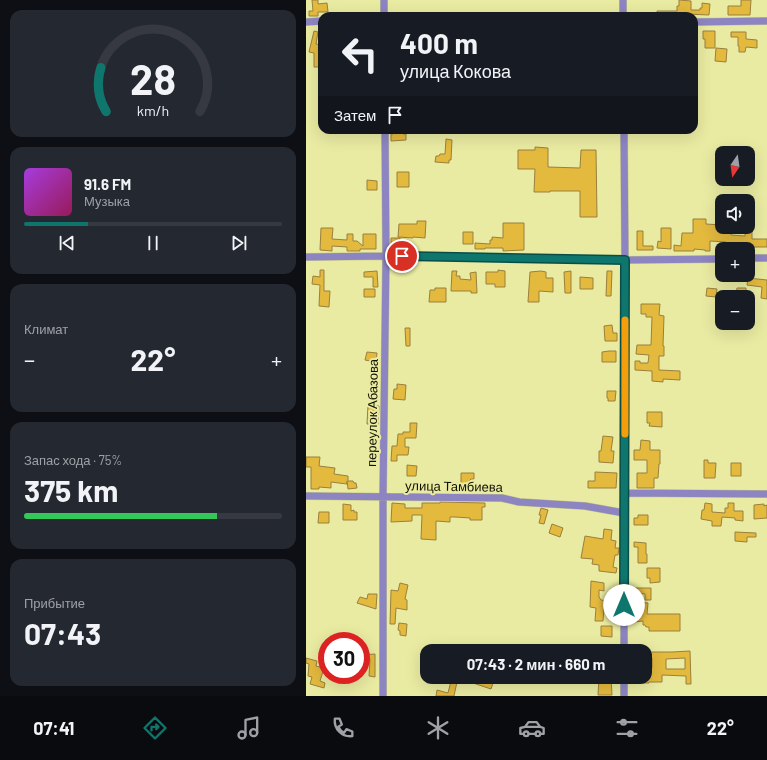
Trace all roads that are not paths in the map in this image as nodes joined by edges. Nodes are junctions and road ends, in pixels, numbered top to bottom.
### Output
1 (384, 0) edge
2 (623, 0) edge
3 (384, 12) edge
4 (623, 12) edge
5 (318, 21) edge
6 (767, 21) edge
7 (306, 22) edge
8 (698, 22) edge
9 (385, 134) edge
10 (624, 134) edge
11 (386, 256) junction
12 (306, 257) edge
13 (755, 258) edge
14 (767, 258) edge
15 (715, 259) edge
16 (625, 260) junction
17 (624, 493) junction
18 (767, 494) edge
19 (306, 496) edge
20 (383, 497) junction
21 (624, 513) junction
22 (624, 644) edge
23 (624, 684) edge
24 (383, 696) edge
25 (624, 696) edge

1 - 3 street
2 - 4 street
5 - 7 street
6 - 8 street
9 - 11 street, переулок Абазова
10 - 16 street
11 - 12 street
11 - 16 street
11 - 20 street, переулок Абазова
13 - 14 street
15 - 16 street
16 - 17 street
17 - 18 street
17 - 21 street
19 - 20 street, улица Тамбиева
20 - 21 street, улица Тамбиева
20 - 24 street, переулок Абазова
21 - 22 street
23 - 25 street

